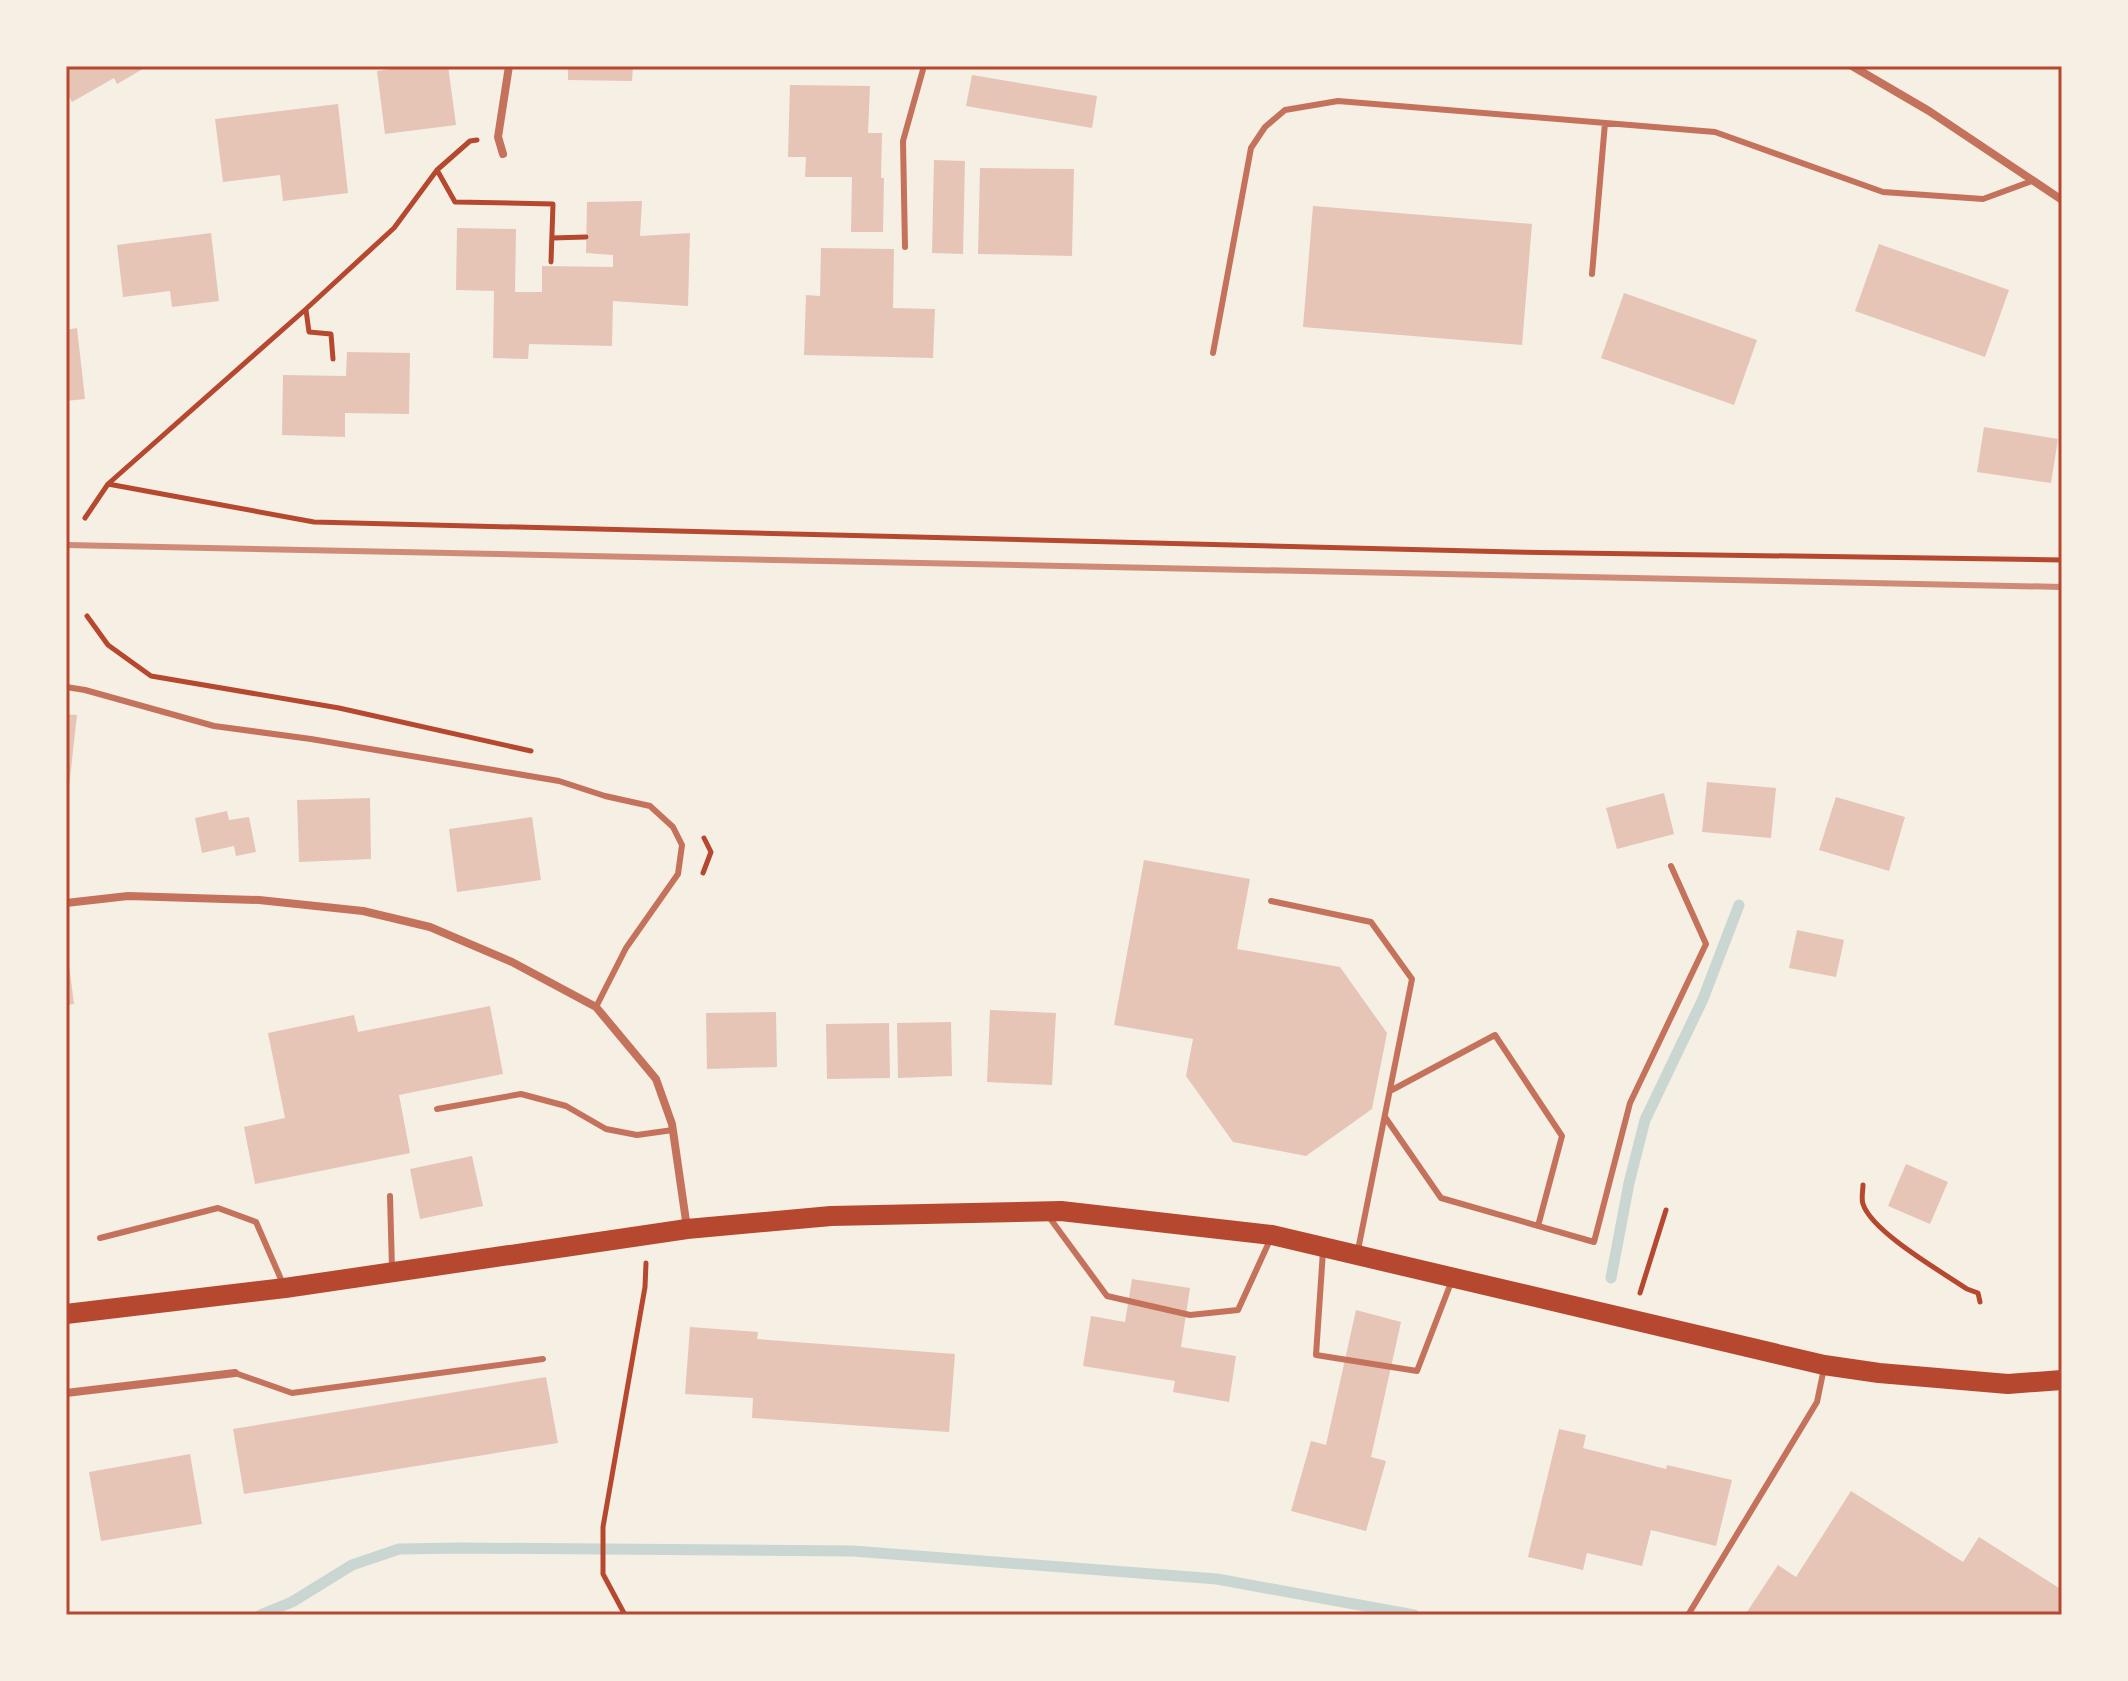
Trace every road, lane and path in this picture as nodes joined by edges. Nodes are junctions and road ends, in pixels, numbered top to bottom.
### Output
1 (509, 66) edge
2 (924, 66) edge
3 (1852, 66) edge
4 (1605, 123) junction
5 (498, 137) junction
6 (503, 154) dead end
7 (437, 170) junction
8 (2032, 181) junction
9 (2062, 200) edge
10 (586, 237) dead end
11 (552, 238) junction
12 (905, 247) dead end
13 (551, 262) dead end
14 (1592, 274) dead end
15 (306, 309) junction
16 (1213, 353) dead end
17 (333, 359) dead end
18 (108, 484) junction
19 (85, 518) dead end
20 (2062, 560) edge
21 (66, 687) edge
22 (1671, 866) dead end
23 (1271, 901) dead end
24 (66, 903) edge
25 (596, 1007) junction
26 (1390, 1091) junction
27 (437, 1109) dead end
28 (1385, 1117) junction
29 (673, 1130) junction
30 (1863, 1185) dead end
31 (390, 1196) dead end
32 (1666, 1210) dead end
33 (1045, 1211) junction
34 (1538, 1226) junction
35 (687, 1229) junction
36 (647, 1234) junction
37 (1272, 1235) junction
38 (100, 1238) dead end
39 (1323, 1247) junction
40 (1357, 1256) junction
41 (392, 1273) junction
42 (1453, 1278) junction
43 (1642, 1287) dead end
44 (285, 1288) junction
45 (1980, 1302) dead end
46 (66, 1314) edge
47 (543, 1359) dead end
48 (1824, 1365) junction
49 (235, 1373) joint
50 (2062, 1380) edge
51 (66, 1393) edge
52 (625, 1615) edge
53 (1688, 1615) edge

1 - 5 street
2 - 12 lane
3 - 8 street
4 - 8 lane
4 - 14 lane
4 - 16 lane
5 - 6 street
5 - 7 path
7 - 11 path
7 - 15 path
8 - 9 street
10 - 11 path
11 - 13 path
15 - 17 path
15 - 18 path
18 - 19 path
18 - 20 path
21 - 25 lane
22 - 34 lane
23 - 26 lane
24 - 25 street
25 - 29 street
26 - 28 lane
26 - 34 lane
27 - 29 lane
28 - 34 lane
28 - 40 lane
29 - 35 street
30 - 45 path
31 - 41 lane
32 - 43 path
33 - 35 main road
33 - 37 main road
33 - 37 lane
35 - 36 main road
36 - 41 main road
36 - 52 path
37 - 39 main road
38 - 44 lane
39 - 40 main road
39 - 42 lane
40 - 42 main road
41 - 44 main road
42 - 48 main road
44 - 46 main road
47 - 49 lane
48 - 50 main road
48 - 53 lane
49 - 51 street

